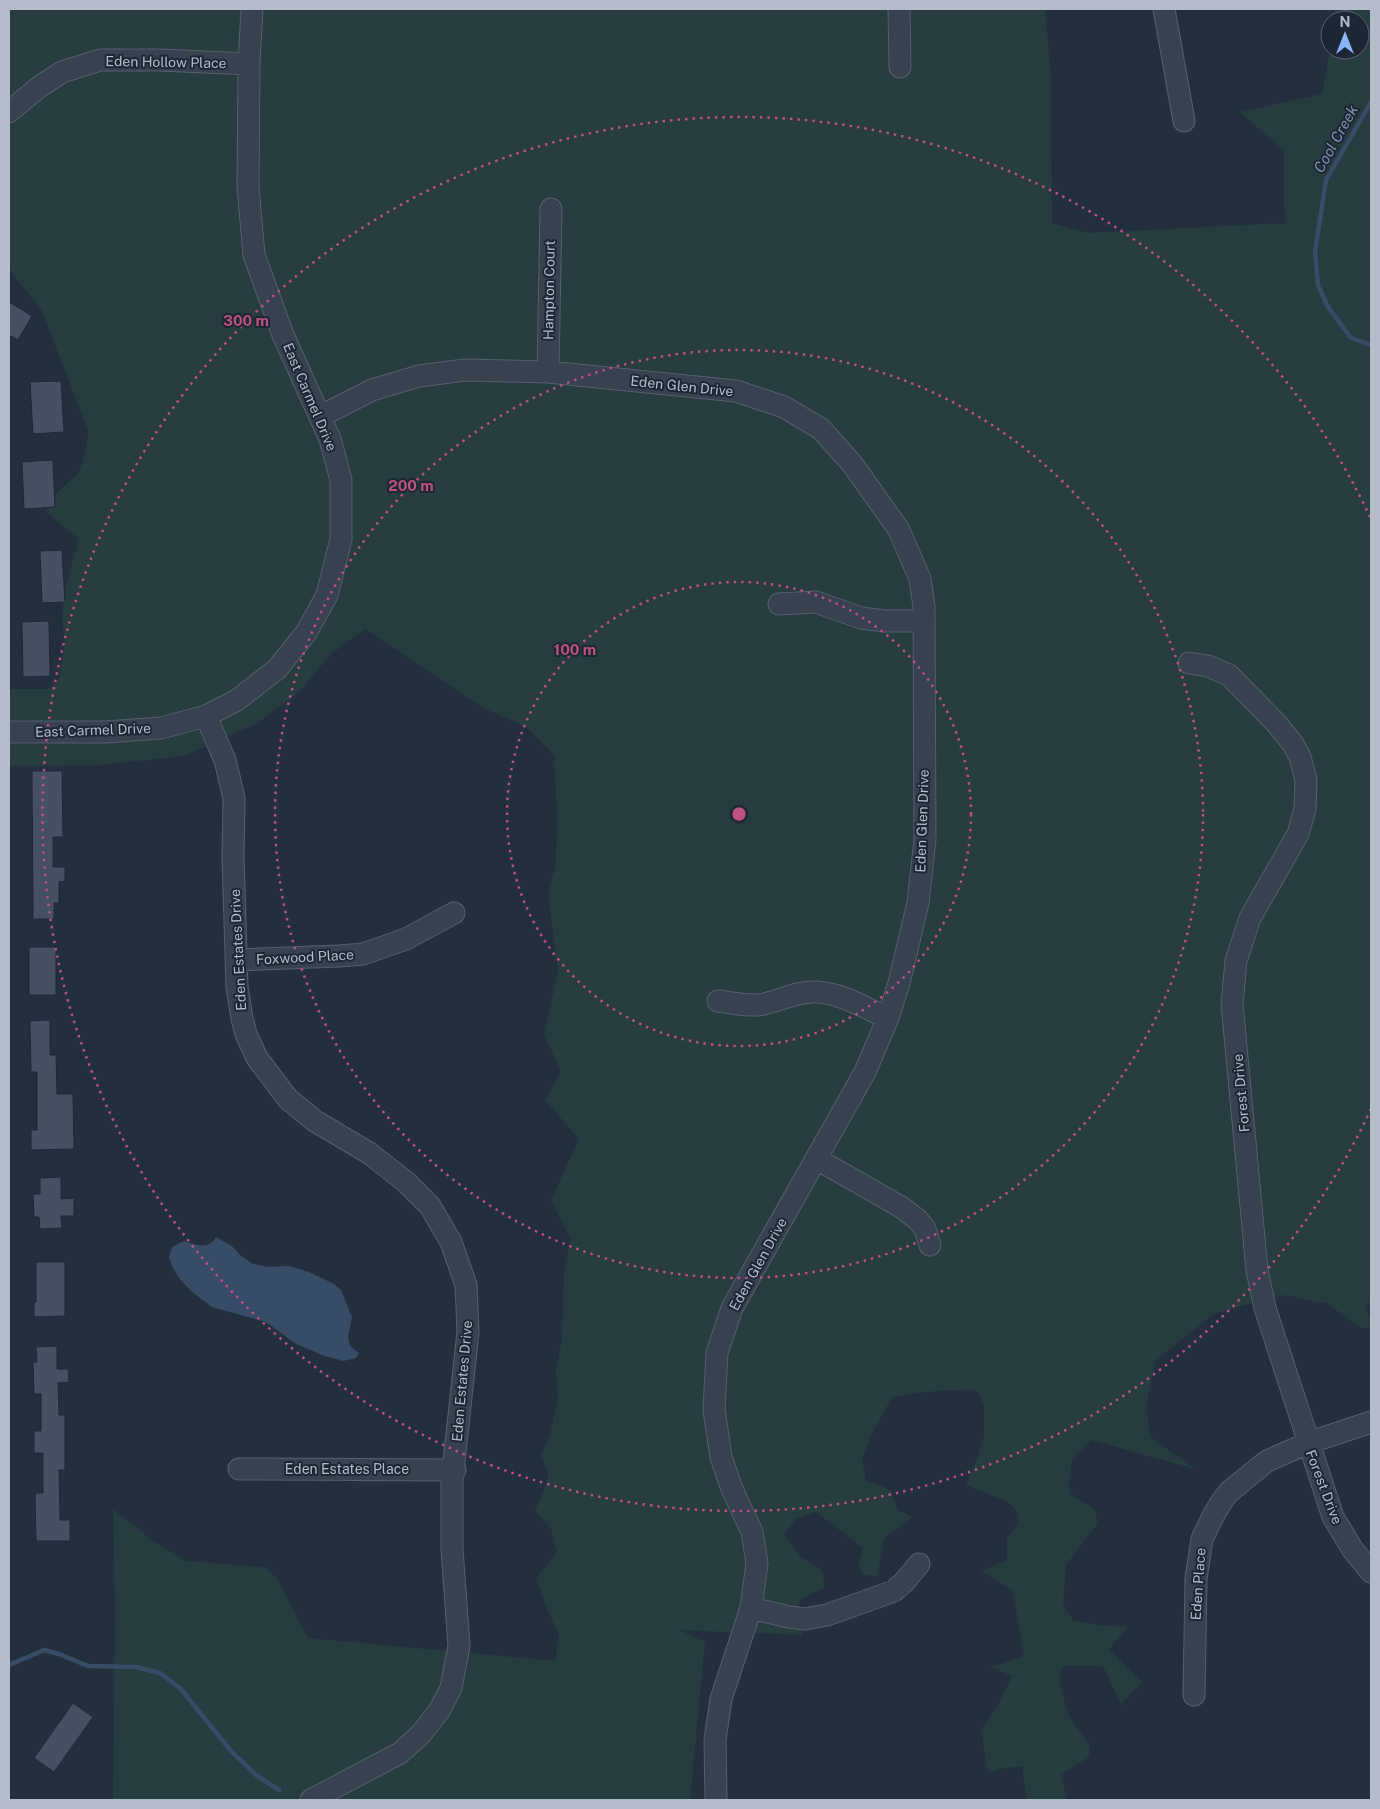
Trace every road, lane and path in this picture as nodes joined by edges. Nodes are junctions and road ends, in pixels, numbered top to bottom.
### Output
1 (252, 9) edge
2 (899, 9) edge
3 (1164, 9) edge
4 (249, 64) junction
5 (900, 67) dead end
6 (9, 112) edge
7 (1184, 121) dead end
8 (551, 209) dead end
9 (548, 372) junction
10 (321, 416) junction
11 (779, 604) dead end
12 (924, 621) junction
13 (1189, 663) dead end
14 (206, 716) junction
15 (9, 732) edge
16 (454, 913) dead end
17 (237, 960) junction
18 (718, 1001) dead end
19 (888, 1018) junction
20 (817, 1159) junction
21 (930, 1245) dead end
22 (1371, 1422) edge
23 (1308, 1443) junction
24 (239, 1469) dead end
25 (454, 1470) junction
26 (919, 1564) dead end
27 (1371, 1572) edge
28 (751, 1608) junction
29 (1194, 1695) dead end
30 (311, 1800) edge
31 (716, 1800) edge

1 - 4 street, East Carmel Drive
2 - 5 street
3 - 7 street
4 - 6 street, Eden Hollow Place
4 - 10 street, East Carmel Drive
8 - 9 street, Hampton Court
9 - 10 street, Eden Glen Drive
9 - 12 street, Eden Glen Drive
10 - 14 street, East Carmel Drive
11 - 12 street
12 - 19 street, Eden Glen Drive
13 - 23 street, Forest Drive
14 - 15 street, East Carmel Drive
14 - 17 street, Eden Estates Drive
16 - 17 street, Foxwood Place
17 - 25 street, Eden Estates Drive
18 - 19 street
19 - 20 street, Eden Glen Drive
20 - 21 street
20 - 28 street, Eden Glen Drive
22 - 23 street, Eden Place
23 - 27 street, Forest Drive
23 - 29 street, Eden Place
24 - 25 street, Eden Estates Place
25 - 30 street, Eden Estates Drive
26 - 28 street
28 - 31 street, Eden Glen Drive

